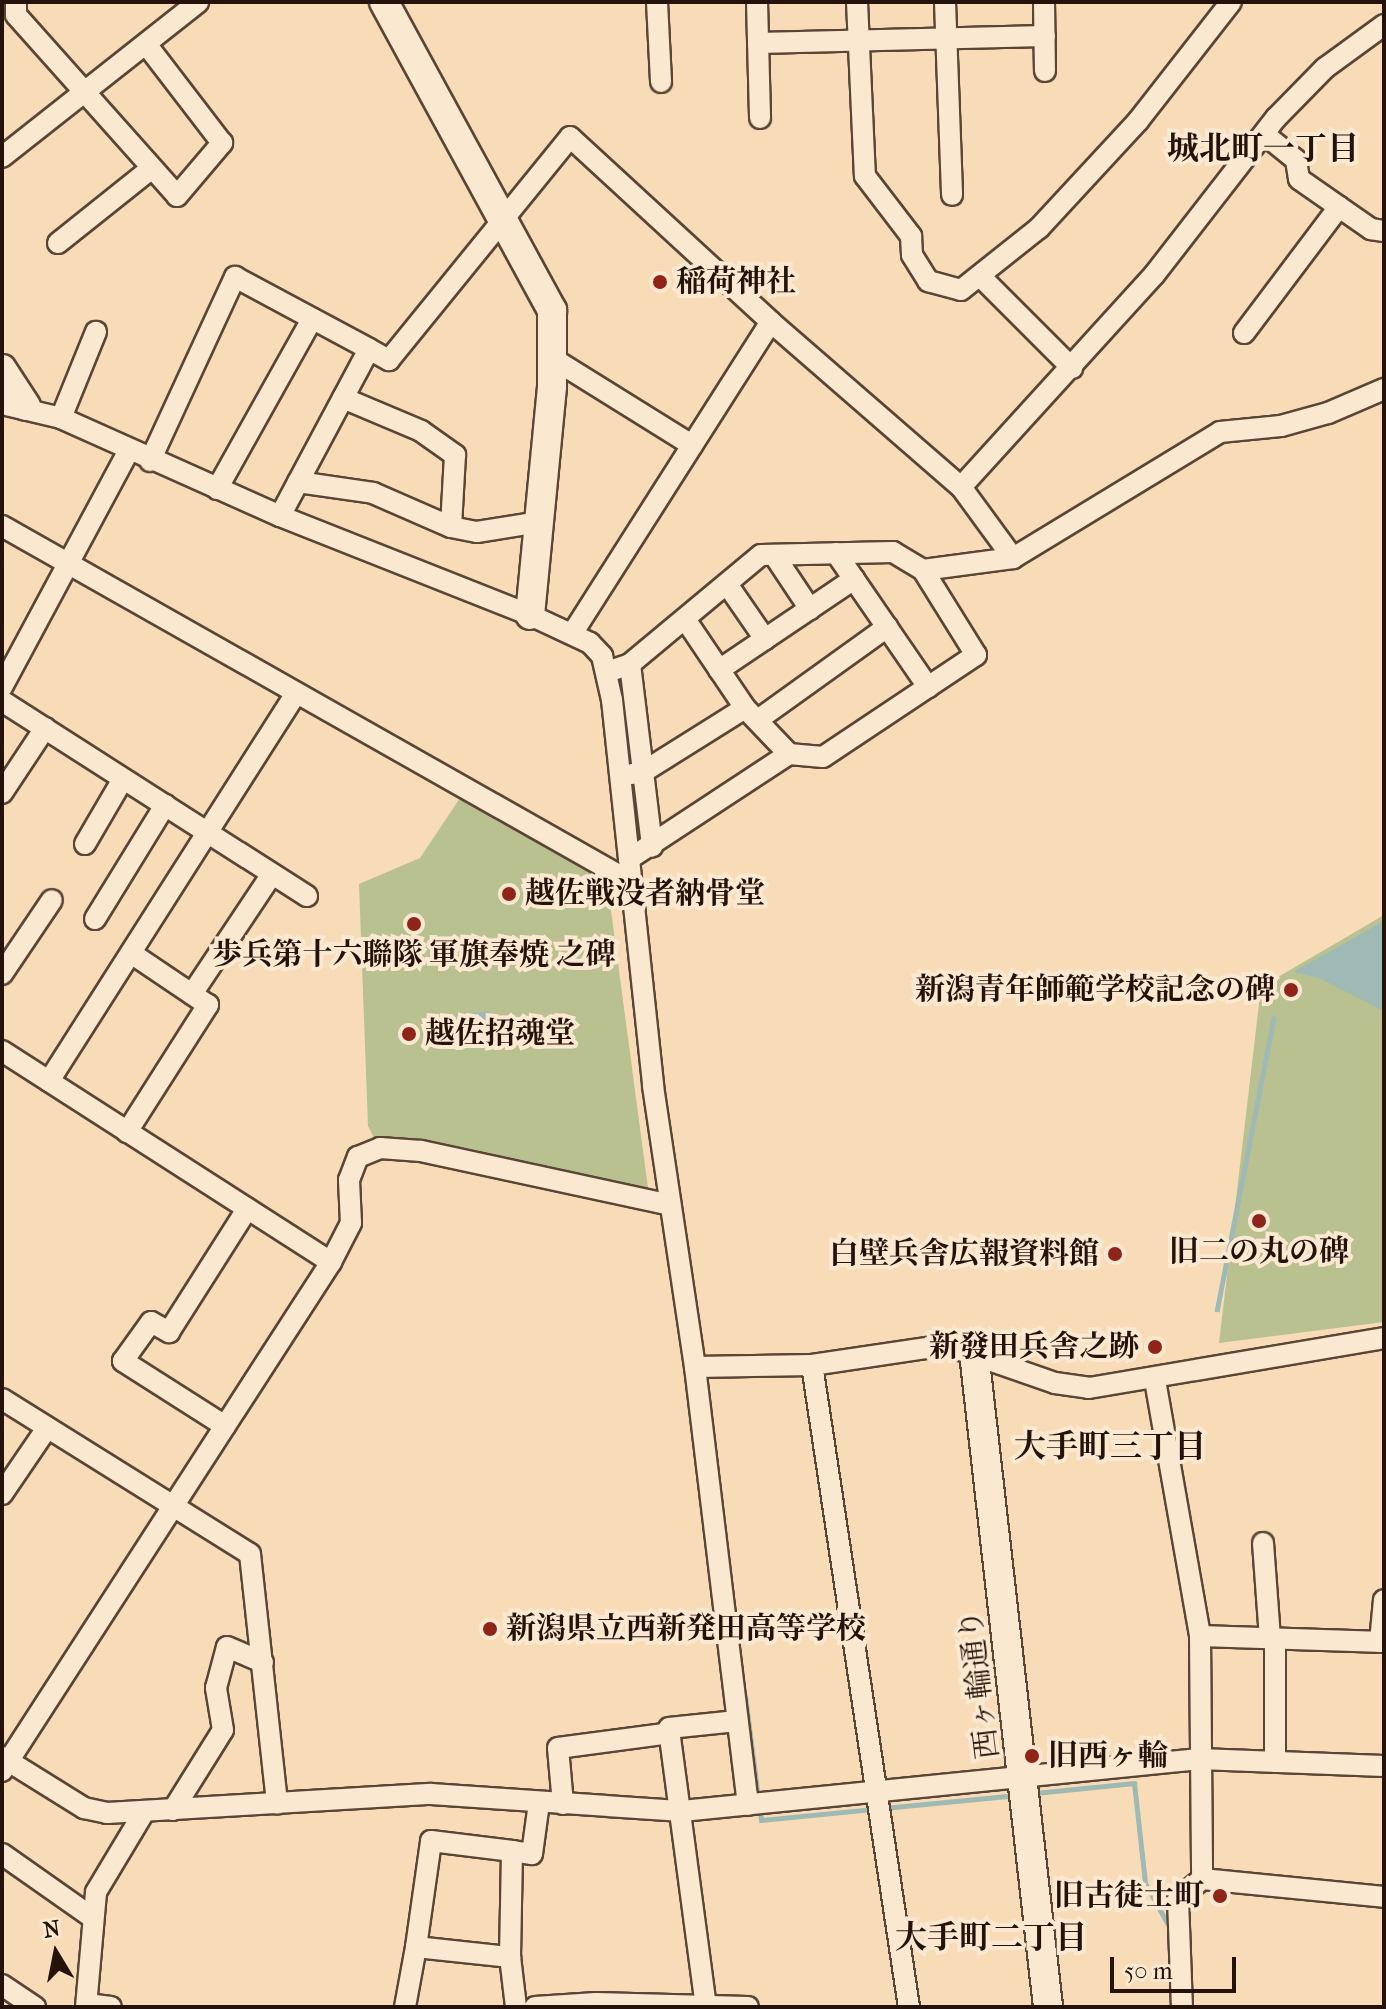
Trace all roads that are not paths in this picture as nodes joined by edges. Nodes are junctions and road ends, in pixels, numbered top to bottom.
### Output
1 (198, 2) edge
2 (384, 2) edge
3 (657, 2) edge
4 (757, 2) edge
5 (857, 2) edge
6 (945, 2) edge
7 (1044, 2) edge
8 (1231, 2) edge
9 (11, 11) edge
10 (1381, 33) edge
11 (1045, 36) junction
12 (945, 39) junction
13 (859, 41) junction
14 (758, 43) junction
15 (146, 44) junction
16 (1045, 71) dead end
17 (661, 82) dead end
18 (86, 91) junction
19 (760, 118) dead end
20 (1264, 134) junction
21 (4, 151) edge
22 (152, 168) junction
23 (952, 195) dead end
24 (1339, 207) junction
25 (503, 222) junction
26 (1384, 231) edge
27 (58, 243) dead end
28 (981, 277) junction
29 (312, 319) junction
30 (771, 322) junction
31 (96, 332) dead end
32 (1244, 333) dead end
33 (369, 349) junction
34 (552, 358) junction
35 (1072, 368) junction
36 (2, 369) edge
37 (1384, 389) edge
38 (343, 398) junction
39 (14, 405) edge
40 (61, 418) junction
41 (692, 445) junction
42 (128, 452) junction
43 (150, 461) junction
44 (298, 482) junction
45 (961, 487) junction
46 (217, 489) junction
47 (280, 516) junction
48 (540, 522) junction
49 (2, 526) edge
50 (451, 527) junction
51 (836, 553) junction
52 (774, 555) junction
53 (1013, 558) junction
54 (65, 564) junction
55 (923, 570) junction
56 (854, 579) junction
57 (727, 584) junction
58 (810, 609) junction
59 (530, 615) junction
60 (685, 619) junction
61 (887, 627) junction
62 (572, 634) junction
63 (765, 639) junction
64 (630, 664) junction
65 (719, 670) junction
66 (607, 672) junction
67 (2, 687) edge
68 (928, 687) junction
69 (296, 694) junction
70 (2, 701) edge
71 (752, 714) junction
72 (45, 728) junction
73 (789, 754) junction
74 (643, 772) junction
75 (620, 775) junction
76 (123, 779) junction
77 (2, 793) edge
78 (165, 805) junction
79 (207, 833) junction
80 (85, 844) dead end
81 (652, 847) junction
82 (629, 859) junction
83 (272, 874) junction
84 (631, 882) junction
85 (307, 896) dead end
86 (52, 900) dead end
87 (95, 919) dead end
88 (131, 953) junction
89 (2, 974) edge
90 (192, 994) junction
91 (2, 1051) edge
92 (49, 1081) junction
93 (127, 1132) junction
94 (670, 1205) junction
95 (247, 1209) junction
96 (331, 1262) junction
97 (1384, 1338) edge
98 (974, 1353) junction
99 (812, 1365) junction
100 (695, 1367) junction
101 (1155, 1380) junction
102 (2, 1399) edge
103 (225, 1426) junction
104 (47, 1428) junction
105 (2, 1494) edge
106 (170, 1507) junction
107 (1263, 1543) dead end
108 (1384, 1600) edge
109 (1200, 1636) junction
110 (1273, 1638) junction
111 (1382, 1642) edge
112 (263, 1662) junction
113 (737, 1721) junction
114 (670, 1733) junction
115 (1199, 1759) junction
116 (1275, 1762) junction
117 (4, 1763) edge
118 (1384, 1766) edge
119 (1025, 1780) junction
120 (881, 1794) junction
121 (539, 1803) junction
122 (277, 1804) junction
123 (563, 1804) junction
124 (748, 1805) junction
125 (173, 1810) junction
126 (682, 1811) junction
127 (144, 1812) junction
128 (512, 1851) junction
129 (2, 1854) edge
130 (1202, 1879) junction
131 (1384, 1897) edge
132 (93, 1918) junction
133 (416, 1947) junction
134 (510, 1957) junction
135 (2, 1985) edge
136 (86, 2006) edge
137 (706, 2006) edge
138 (35, 2007) edge
139 (111, 2007) edge
140 (405, 2007) edge
141 (516, 2007) edge
142 (535, 2007) edge
143 (748, 2007) edge
144 (909, 2007) edge
145 (1048, 2007) edge
146 (1182, 2007) edge

1 - 15 street
2 - 25 street
3 - 17 street
4 - 14 street
5 - 13 street
6 - 12 street
7 - 11 street
8 - 28 street
9 - 18 street
10 - 20 street
11 - 12 street
11 - 16 street
12 - 13 street
12 - 23 street
13 - 14 street
13 - 28 street
14 - 19 street
15 - 18 street
15 - 22 street
18 - 21 street
18 - 22 street
20 - 24 street
20 - 35 street
22 - 27 street
24 - 26 street
24 - 32 street
25 - 30 street
25 - 33 street
25 - 34 street
28 - 35 street
29 - 33 street
29 - 43 street
29 - 46 street
30 - 41 street
30 - 45 street
31 - 40 street
33 - 38 street
34 - 41 street
34 - 48 street
35 - 45 street
36 - 39 street
37 - 53 street
38 - 44 street
38 - 50 street
39 - 40 street
40 - 42 street
41 - 62 street
42 - 43 street
42 - 54 street
43 - 46 street
44 - 47 street
44 - 50 street
45 - 53 street
46 - 47 street
47 - 59 street
48 - 50 street
48 - 59 street
49 - 54 street
51 - 52 street
51 - 55 street
51 - 56 street
52 - 57 street
52 - 58 street
53 - 55 street
54 - 67 street
54 - 69 street
55 - 68 street
56 - 58 street
56 - 61 street
57 - 60 street
57 - 63 street
58 - 63 street
59 - 62 street
60 - 64 street
60 - 65 street
61 - 68 street
61 - 71 street
62 - 66 street
63 - 65 street
64 - 66 street
64 - 74 street
65 - 71 street
66 - 75 street
68 - 73 street
69 - 79 street
69 - 84 street
70 - 72 street
71 - 73 street
71 - 74 street
72 - 76 street
72 - 77 street
73 - 81 street
74 - 75 street
74 - 81 street
75 - 82 street
76 - 78 street
76 - 80 street
78 - 79 street
78 - 87 street
79 - 83 street
79 - 88 street
81 - 82 street
82 - 84 street
83 - 85 street
83 - 90 street
84 - 94 street
86 - 89 street
88 - 90 street
88 - 92 street
90 - 93 street
91 - 92 street
92 - 93 street
93 - 95 street
94 - 96 street
94 - 100 street
95 - 96 street
95 - 103 street
96 - 103 street
97 - 101 street
98 - 99 street
98 - 101 street
98 - 119 street, 西ヶ輪通り
99 - 100 street
99 - 120 street
100 - 113 street
101 - 109 street
102 - 104 street
103 - 106 street
104 - 105 street
104 - 106 street
106 - 112 street
106 - 117 street
107 - 110 street
108 - 111 street
109 - 110 street
109 - 115 street
110 - 111 street
110 - 116 street
112 - 122 street
112 - 125 street
113 - 114 street
113 - 124 street
114 - 123 street
114 - 126 street
115 - 116 street
115 - 119 street
115 - 130 street
116 - 118 street
117 - 127 street
119 - 120 street
119 - 145 street, 西ヶ輪通り
120 - 124 street
120 - 144 street
121 - 122 street
121 - 123 street
121 - 128 street
122 - 125 street
123 - 126 street
124 - 126 street
125 - 127 street
126 - 137 street
127 - 132 street
128 - 133 street
128 - 134 street
129 - 132 street
130 - 131 street
130 - 146 street
132 - 136 street
133 - 134 street
133 - 140 street
134 - 141 street
135 - 138 street
136 - 139 street
137 - 142 street
137 - 143 street

